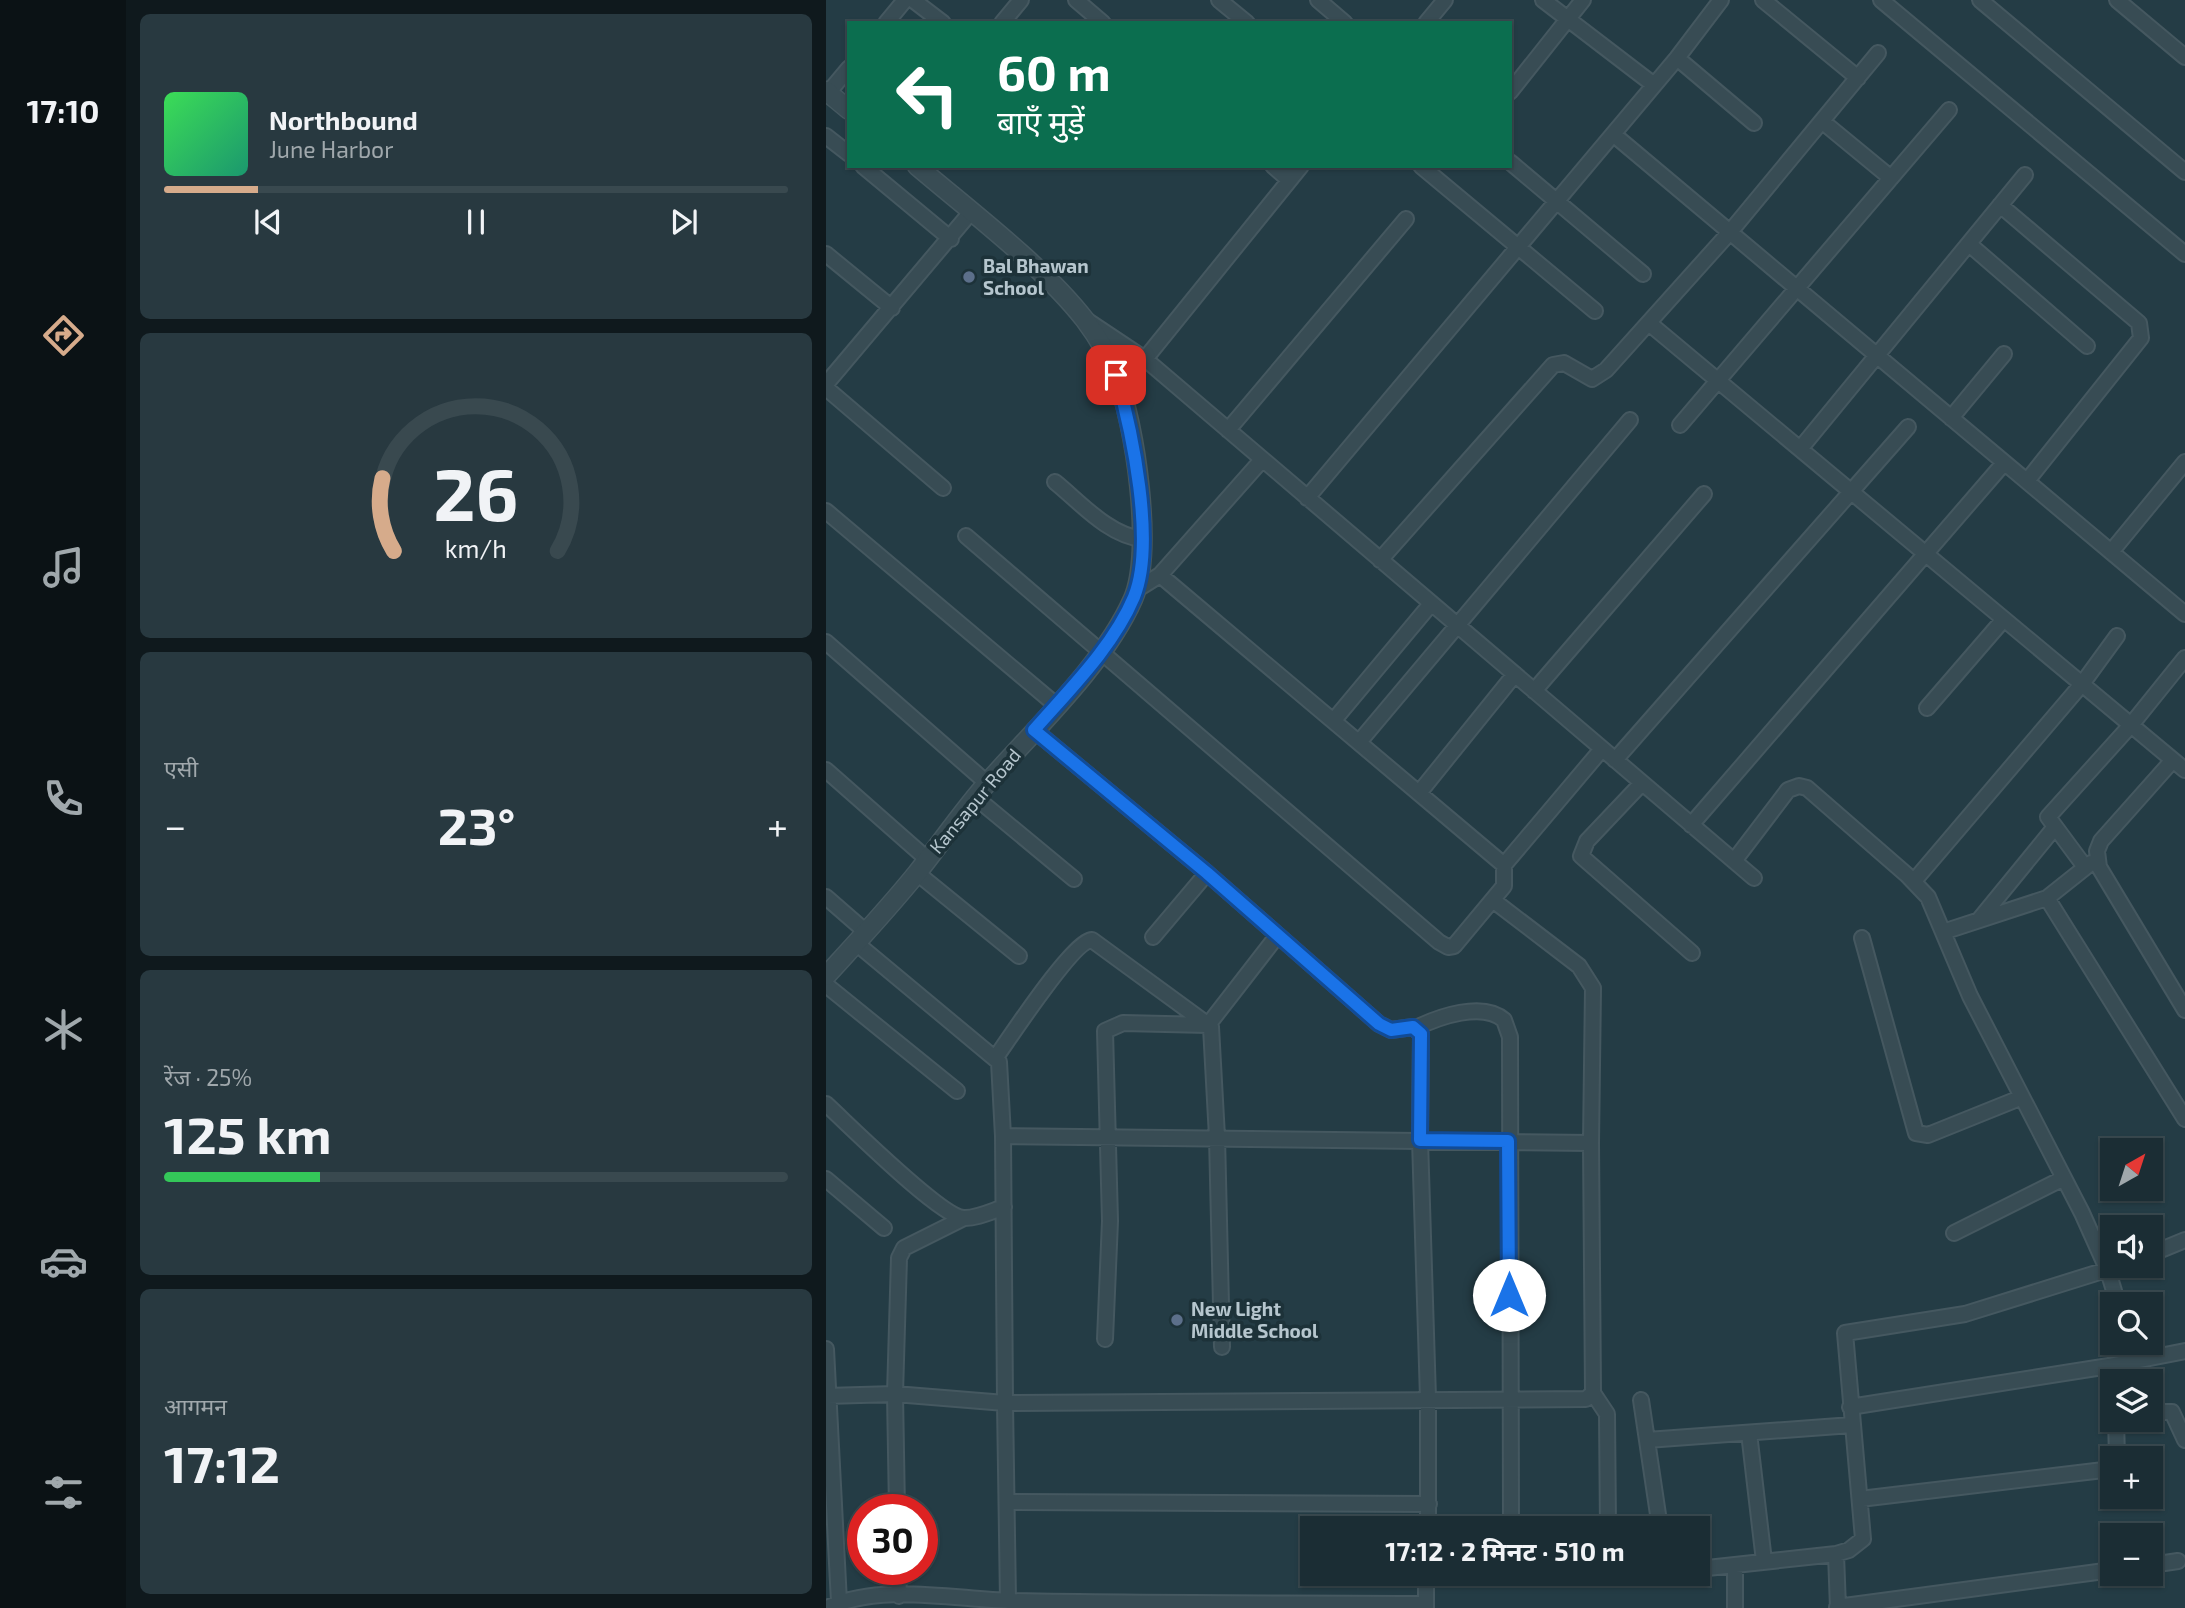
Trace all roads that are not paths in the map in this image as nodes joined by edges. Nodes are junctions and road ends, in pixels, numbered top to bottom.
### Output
1 (905, 0) edge
2 (913, 0) edge
3 (1021, 0) edge
4 (1076, 0) edge
5 (1219, 0) edge
6 (1318, 0) edge
7 (1445, 0) edge
8 (1543, 0) edge
9 (1583, 0) edge
10 (1721, 0) edge
11 (1763, 0) edge
12 (1881, 0) edge
13 (1980, 0) edge
14 (2117, 0) edge
15 (1567, 20) junction
16 (888, 21) edge
17 (940, 21) edge
18 (1005, 21) edge
19 (1101, 21) edge
20 (1245, 21) edge
21 (1343, 21) edge
22 (1428, 21) edge
23 (1878, 52) dead end
24 (2185, 57) edge
25 (1677, 58) junction
26 (847, 70) edge
27 (1858, 78) junction
28 (1654, 85) junction
29 (1512, 89) edge
30 (827, 92) edge
31 (847, 108) edge
32 (1950, 110) dead end
33 (1823, 122) junction
34 (1755, 123) dead end
35 (1613, 134) junction
36 (826, 135) edge
37 (847, 152) edge
38 (1512, 165) edge
39 (865, 168) edge
40 (919, 168) edge
41 (1275, 168) edge
42 (1299, 168) edge
43 (1423, 168) edge
44 (2185, 172) edge
45 (2025, 175) dead end
46 (1891, 178) junction
47 (1289, 180) junction
48 (1556, 201) junction
49 (2000, 205) junction
50 (971, 212) junction
51 (1406, 219) dead end
52 (1730, 232) junction
53 (951, 239) junction
54 (1969, 244) junction
55 (1518, 247) junction
56 (826, 254) edge
57 (2185, 254) edge
58 (1643, 274) dead end
59 (1797, 289) junction
60 (892, 308) junction
61 (1595, 311) dead end
62 (1084, 319) junction
63 (1650, 324) junction
64 (2087, 346) dead end
65 (2004, 355) dead end
66 (1877, 356) junction
67 (1145, 359) junction
68 (1718, 380) junction
69 (826, 386) edge
70 (1951, 418) junction
71 (1630, 420) dead end
72 (1680, 425) dead end
73 (1908, 427) dead end
74 (1228, 430) junction
75 (1800, 449) junction
76 (1261, 461) junction
77 (2185, 462) edge
78 (2004, 463) junction
79 (2027, 481) junction
80 (1055, 482) dead end
81 (943, 488) dead end
82 (1851, 491) junction
83 (1704, 494) dead end
84 (1307, 498) junction
85 (826, 511) edge
86 (966, 536) dead end
87 (1142, 539) junction
88 (2111, 552) junction
89 (1927, 555) junction
90 (1380, 560) junction
91 (1160, 575) junction
92 (1136, 590) junction
93 (1430, 605) junction
94 (2185, 614) edge
95 (2004, 619) junction
96 (1458, 626) junction
97 (2117, 636) dead end
98 (826, 642) edge
99 (1100, 653) junction
100 (2185, 658) edge
101 (1515, 674) junction
102 (2082, 684) junction
103 (1534, 691) junction
104 (1056, 705) junction
105 (1927, 708) dead end
106 (1334, 720) junction
107 (2131, 725) junction
108 (1034, 730) junction
109 (1360, 741) junction
110 (1602, 749) junction
111 (1615, 760) junction
112 (2173, 760) junction
113 (826, 770) edge
114 (2185, 770) edge
115 (1642, 783) junction
116 (981, 790) junction
117 (1419, 793) junction
118 (1691, 825) junction
119 (2055, 827) junction
120 (2098, 857) junction
121 (1734, 861) junction
122 (1504, 865) junction
123 (922, 866) junction
124 (2085, 867) junction
125 (1207, 873) junction
126 (1754, 878) dead end
127 (1074, 879) dead end
128 (1914, 881) junction
129 (826, 897) edge
130 (2047, 898) junction
131 (1494, 901) junction
132 (1979, 920) junction
133 (1942, 932) junction
134 (1277, 936) junction
135 (861, 937) junction
136 (1153, 937) dead end
137 (1862, 938) dead end
138 (1692, 953) dead end
139 (1019, 956) dead end
140 (826, 976) edge
141 (826, 985) edge
142 (2185, 1010) edge
143 (1208, 1025) junction
144 (1416, 1028) junction
145 (996, 1056) junction
146 (957, 1091) dead end
147 (2020, 1098) junction
148 (826, 1104) edge
149 (2185, 1119) edge
150 (1003, 1136) junction
151 (1106, 1137) junction
152 (1217, 1137) junction
153 (1420, 1140) junction
154 (1508, 1141) junction
155 (1591, 1143) junction
156 (826, 1179) edge
157 (2062, 1179) junction
158 (1004, 1207) junction
159 (964, 1218) junction
160 (884, 1228) dead end
161 (1954, 1233) dead end
162 (2185, 1240) edge
163 (2100, 1243) edge
164 (2163, 1249) edge
165 (2100, 1273) edge
166 (1105, 1339) dead end
167 (1222, 1347) dead end
168 (826, 1349) edge
169 (2185, 1351) edge
170 (2134, 1355) edge
171 (2135, 1359) junction
172 (2109, 1366) junction
173 (2109, 1369) edge
174 (1593, 1393) junction
175 (895, 1394) junction
176 (828, 1395) edge
177 (1428, 1398) junction
178 (1510, 1398) junction
179 (1641, 1400) dead end
180 (1005, 1403) junction
181 (1850, 1407) junction
182 (2163, 1410) edge
183 (1852, 1425) junction
184 (1749, 1433) junction
185 (1647, 1440) junction
186 (2185, 1440) edge
187 (2100, 1470) edge
188 (897, 1494) edge
189 (1860, 1499) junction
190 (1007, 1502) junction
191 (1429, 1504) junction
192 (1428, 1516) edge
193 (1511, 1516) edge
194 (1608, 1516) edge
195 (1658, 1516) edge
196 (1836, 1554) junction
197 (2178, 1561) dead end
198 (1764, 1562) junction
199 (2163, 1563) edge
200 (1735, 1565) junction
201 (1710, 1568) edge
202 (2100, 1572) edge
203 (899, 1585) edge
204 (1426, 1586) edge
205 (899, 1596) junction
206 (1008, 1601) junction
207 (865, 1603) edge
208 (968, 1603) edge
209 (833, 1605) edge
210 (1426, 1606) edge
211 (1838, 1607) edge
212 (1735, 1608) edge

1 - 16 street
2 - 17 street
3 - 18 street
4 - 19 street
5 - 20 street
6 - 21 street
7 - 22 street
8 - 15 street
9 - 15 street
10 - 25 street
11 - 27 street
12 - 57 street
13 - 44 street
14 - 24 street
15 - 28 street
15 - 29 street
23 - 27 street
25 - 28 street
25 - 34 street
26 - 30 street
27 - 33 street
28 - 35 street
30 - 31 street
32 - 46 street
33 - 46 street
33 - 52 street
35 - 48 street
35 - 52 street
36 - 37 street
38 - 48 street
39 - 53 street
40 - 50 street, Kansapur Road
41 - 47 street
42 - 47 street
43 - 55 street
45 - 49 street
46 - 59 street
47 - 67 street
48 - 55 street
48 - 58 street
49 - 54 street
49 - 79 street
50 - 53 street
50 - 62 street, Kansapur Road
51 - 74 street
52 - 59 street
52 - 63 street
53 - 60 street
54 - 64 street
54 - 66 street
55 - 61 street
55 - 84 street
56 - 60 street
59 - 66 street
59 - 68 street
60 - 69 street
62 - 67 street
62 - 87 street, Kansapur Road
63 - 68 street
63 - 90 street
65 - 70 street
66 - 70 street
66 - 75 street
67 - 74 street
68 - 72 street
68 - 75 street
69 - 81 street
70 - 78 street
71 - 96 street
73 - 82 street
74 - 76 street
75 - 82 street
76 - 84 street
76 - 91 street
77 - 88 street
78 - 79 street
78 - 89 street
79 - 88 street
80 - 87 street
82 - 89 street
82 - 111 street
83 - 103 street
84 - 90 street
85 - 104 street
86 - 99 street
87 - 92 street, Kansapur Road
88 - 94 street
89 - 95 street
89 - 118 street
90 - 93 street
91 - 92 street
91 - 106 street
92 - 99 street, Kansapur Road
93 - 96 street
93 - 106 street
95 - 102 street
95 - 105 street
96 - 101 street
96 - 109 street
97 - 102 street
98 - 116 street
99 - 104 street, Kansapur Road
99 - 131 street
100 - 107 street
101 - 103 street
101 - 117 street
102 - 107 street
102 - 128 street
103 - 110 street
104 - 108 street, Kansapur Road
106 - 109 street
107 - 112 street
107 - 119 street
108 - 116 street, Kansapur Road
108 - 125 street
109 - 117 street
110 - 111 street
110 - 122 street
111 - 115 street
112 - 114 street
112 - 120 street
113 - 123 street
115 - 118 street
115 - 138 street
116 - 123 street, Kansapur Road
116 - 127 street
117 - 122 street
118 - 121 street
119 - 124 street
119 - 132 street
120 - 124 street
120 - 142 street
121 - 126 street
121 - 128 street
122 - 131 street
123 - 135 street, Kansapur Road
123 - 139 street
124 - 130 street
125 - 134 street
125 - 136 street
128 - 133 street
129 - 135 street
130 - 132 street
130 - 149 street
131 - 155 street
132 - 133 street
133 - 147 street
134 - 143 street
134 - 144 street
135 - 140 street, Kansapur Road
135 - 145 street
137 - 147 street
141 - 146 street
143 - 145 street
143 - 151 street
143 - 152 street
144 - 153 street
144 - 154 street
145 - 150 street
147 - 157 street
148 - 159 street
150 - 151 street
150 - 158 street
151 - 152 street
151 - 166 street
152 - 153 street
152 - 167 street
153 - 154 street
153 - 177 street
154 - 155 street
154 - 178 street
155 - 174 street
156 - 160 street
157 - 161 street
157 - 163 street
158 - 159 street
158 - 180 street
159 - 175 street
162 - 164 street
165 - 181 street
168 - 176 street
169 - 171 street
170 - 171 street
171 - 172 street
172 - 173 street
172 - 181 street
174 - 178 street
174 - 194 street
175 - 176 street
175 - 180 street
175 - 188 street
176 - 209 street
177 - 178 street
177 - 180 street
177 - 191 street
178 - 193 street
179 - 185 street
180 - 190 street
181 - 183 street
182 - 186 street
183 - 184 street
183 - 189 street
184 - 185 street
184 - 198 street
185 - 195 street
187 - 189 street
189 - 196 street
190 - 191 street
190 - 206 street
191 - 192 street
196 - 198 street
196 - 211 street
197 - 199 street
198 - 200 street
200 - 201 street
200 - 212 street
202 - 211 street
203 - 205 street
204 - 210 street
205 - 207 street
205 - 208 street
206 - 208 street
206 - 210 street
207 - 209 street

